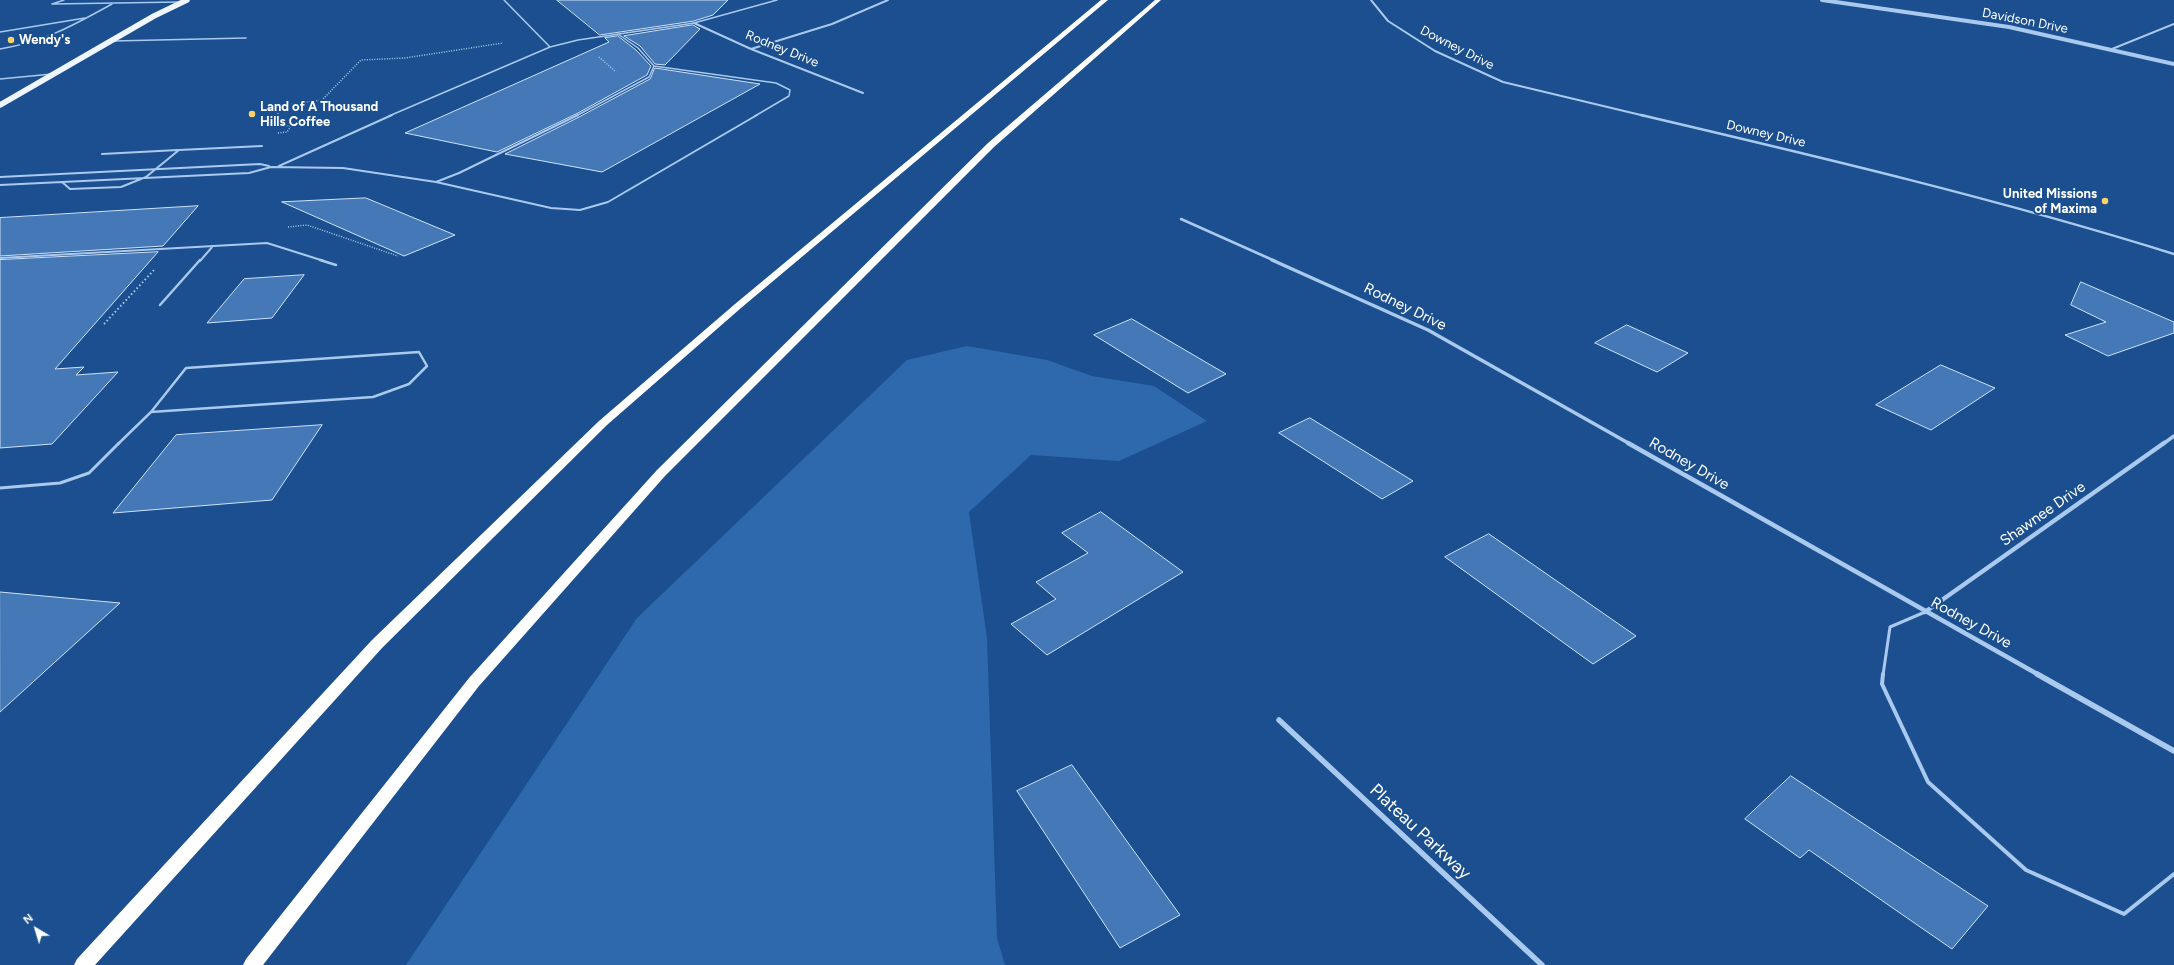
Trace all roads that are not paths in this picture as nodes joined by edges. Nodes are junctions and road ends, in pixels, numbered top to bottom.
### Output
1 (64, 0) edge
2 (123, 0) edge
3 (504, 0) edge
4 (776, 0) edge
5 (888, 0) edge
6 (1105, 0) edge
7 (1158, 0) edge
8 (1371, 0) edge
9 (1822, 0) edge
10 (185, 1) edge
11 (113, 3) junction
12 (88, 17) junction
13 (694, 23) junction
14 (2174, 24) edge
15 (0, 32) edge
16 (618, 34) junction
17 (246, 38) dead end
18 (110, 41) junction
19 (550, 47) junction
20 (751, 48) junction
21 (0, 49) edge
22 (2112, 49) junction
23 (2174, 64) edge
24 (654, 66) junction
25 (58, 73) junction
26 (0, 79) edge
27 (862, 92) dead end
28 (0, 105) edge
29 (262, 146) dead end
30 (179, 150) junction
31 (102, 154) dead end
32 (271, 167) junction
33 (277, 167) junction
34 (156, 169) junction
35 (146, 177) junction
36 (0, 178) edge
37 (62, 182) junction
38 (436, 182) junction
39 (0, 185) edge
40 (1181, 219) dead end
41 (213, 246) junction
42 (2174, 254) edge
43 (0, 258) edge
44 (336, 265) dead end
45 (160, 305) dead end
46 (151, 412) junction
47 (2174, 436) edge
48 (0, 488) edge
49 (1925, 612) junction
50 (1279, 720) dead end
51 (2174, 751) edge
52 (2174, 874) edge
53 (82, 965) edge
54 (252, 965) edge
55 (1542, 965) edge

1 - 11 lane
2 - 11 lane
3 - 19 lane
4 - 13 lane
5 - 20 street
6 - 53 highway
7 - 54 highway
8 - 42 street, Downey Drive
9 - 22 street, Davidson Drive
10 - 11 lane
10 - 18 main road
11 - 12 lane
12 - 15 lane
12 - 21 lane
13 - 16 lane
13 - 20 street, Rodney Drive
14 - 22 street
16 - 19 lane
16 - 24 lane
17 - 18 lane
18 - 25 main road
19 - 33 lane
20 - 27 street, Rodney Drive
22 - 23 street, Davidson Drive
24 - 38 lane
24 - 38 lane
25 - 26 lane
25 - 28 main road
29 - 30 lane
30 - 31 lane
30 - 34 lane
32 - 33 lane
32 - 34 lane
32 - 35 lane
33 - 38 lane
34 - 35 lane
34 - 36 lane
35 - 37 lane
35 - 37 lane
37 - 39 lane
40 - 49 street, Rodney Drive
41 - 43 lane
41 - 44 lane
41 - 45 lane
46 - 46 lane
46 - 48 lane
47 - 49 street, Shawnee Drive
49 - 51 street, Rodney Drive
49 - 52 lane
50 - 55 street, Plateau Parkway

